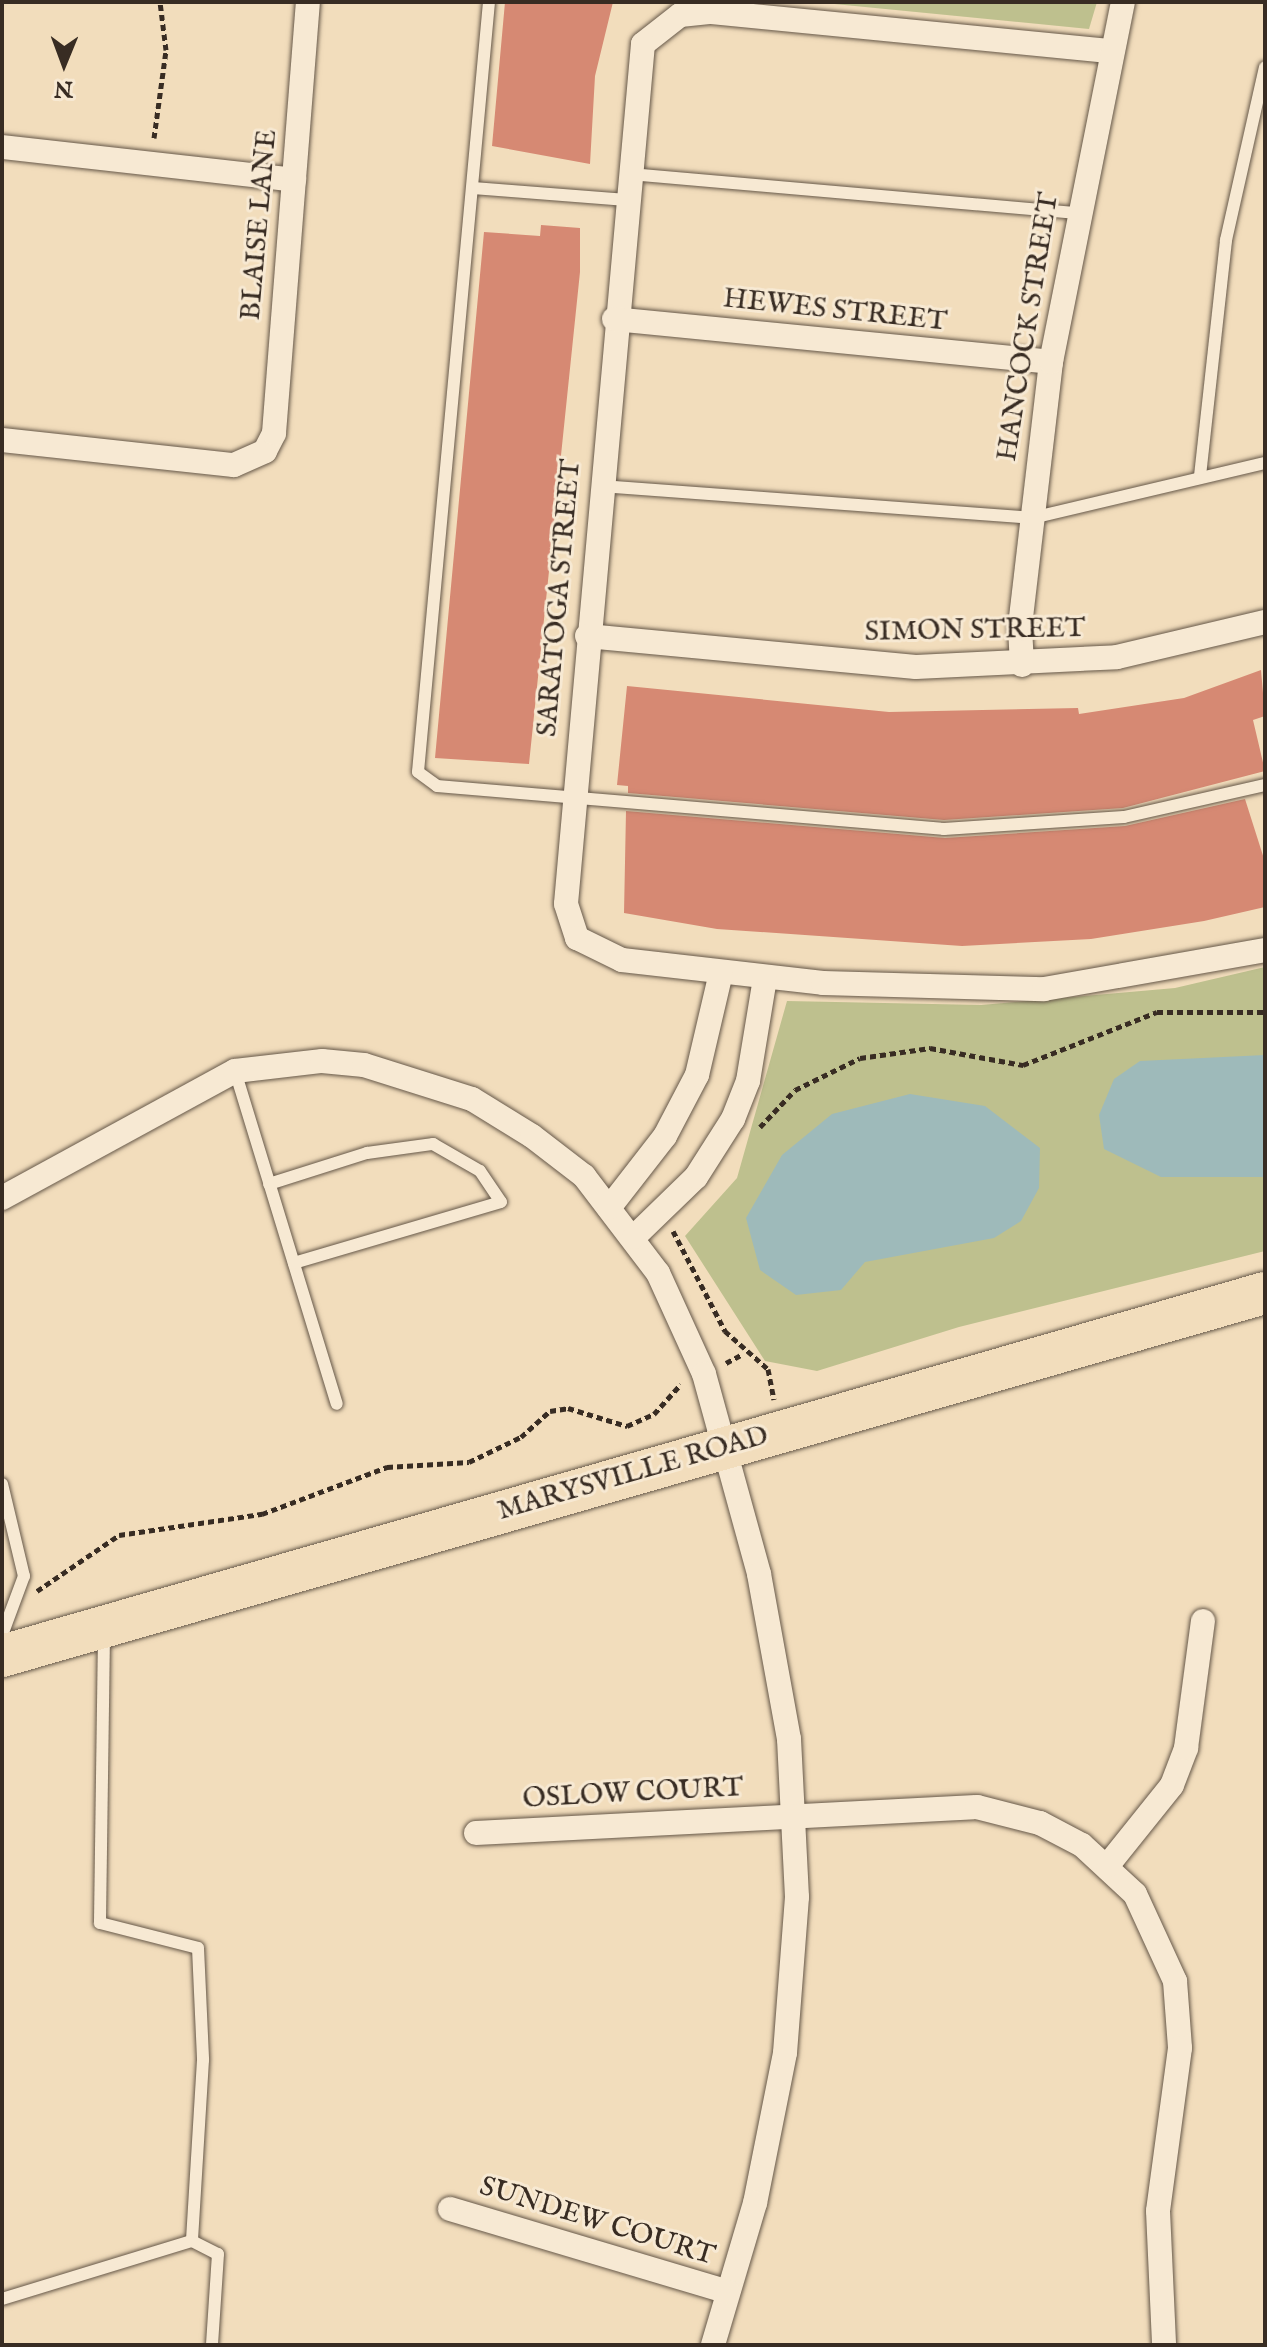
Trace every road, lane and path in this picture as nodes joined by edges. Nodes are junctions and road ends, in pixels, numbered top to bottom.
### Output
1 (160, 2) edge
2 (308, 2) edge
3 (489, 2) edge
4 (1123, 2) edge
5 (710, 7) edge
6 (1109, 51) junction
7 (1265, 67) edge
8 (2, 147) edge
9 (149, 167) junction
10 (626, 173) junction
11 (294, 180) junction
12 (473, 188) junction
13 (624, 200) junction
14 (1077, 213) junction
15 (614, 319) junction
16 (1051, 362) junction
17 (2, 440) edge
18 (1265, 463) edge
19 (1200, 476) junction
20 (599, 486) junction
21 (1032, 518) junction
22 (1265, 622) edge
23 (587, 636) junction
24 (1022, 665) junction
25 (1265, 785) edge
26 (573, 798) junction
27 (1265, 950) edge
28 (721, 973) junction
29 (765, 978) junction
30 (1265, 1012) edge
31 (235, 1071) junction
32 (753, 1138) dead end
33 (269, 1184) junction
34 (2, 1198) edge
35 (609, 1208) junction
36 (657, 1215) junction
37 (683, 1226) dead end
38 (675, 1234) junction
39 (634, 1237) junction
40 (294, 1263) junction
41 (1265, 1293) edge
42 (743, 1354) junction
43 (704, 1374) junction
44 (337, 1404) dead end
45 (787, 1431) junction
46 (724, 1449) junction
47 (2, 1484) edge
48 (22, 1596) junction
49 (1203, 1621) dead end
50 (104, 1627) junction
51 (2, 1635) edge
52 (2, 1656) edge
53 (793, 1814) junction
54 (476, 1833) dead end
55 (1108, 1865) junction
56 (450, 2209) dead end
57 (192, 2241) junction
58 (728, 2292) junction
59 (2, 2299) edge
60 (212, 2345) edge
61 (713, 2345) edge
62 (1164, 2345) edge

1 - 9 path
2 - 11 street, BLAISE LANE
3 - 12 lane
4 - 6 street, HANCOCK STREET
5 - 6 street, SARATOGA STREET
5 - 10 street, SARATOGA STREET
6 - 14 street, HANCOCK STREET
7 - 19 lane
8 - 9 street
9 - 11 street
10 - 13 street, SARATOGA STREET
10 - 14 lane
11 - 17 street, BLAISE LANE
12 - 13 lane
12 - 26 lane
13 - 15 street, SARATOGA STREET
14 - 16 street, HANCOCK STREET
15 - 16 street, HEWES STREET
15 - 20 street, SARATOGA STREET
16 - 21 street, HANCOCK STREET
18 - 19 lane
19 - 21 lane
20 - 21 lane
20 - 23 street, SARATOGA STREET
21 - 24 street, HANCOCK STREET
22 - 24 street, SIMON STREET
23 - 24 street, SIMON STREET
23 - 26 street, SARATOGA STREET
25 - 26 lane
26 - 28 street, SARATOGA STREET
27 - 29 street, SARATOGA STREET
28 - 29 street, SARATOGA STREET
28 - 35 street
29 - 36 street
30 - 32 path
31 - 33 lane
31 - 34 street
31 - 35 street
33 - 40 lane
33 - 40 lane
35 - 39 street
36 - 38 path
36 - 39 street
37 - 38 path
38 - 42 path
39 - 43 street
40 - 44 lane
41 - 45 highway, MARYSVILLE ROAD
42 - 43 path
42 - 45 path
43 - 46 street
43 - 48 path
45 - 46 highway, MARYSVILLE ROAD
46 - 50 highway, MARYSVILLE ROAD
46 - 53 street
47 - 48 lane
48 - 51 lane
49 - 55 street
50 - 52 highway, MARYSVILLE ROAD
50 - 57 lane
53 - 54 street, OSLOW COURT
53 - 55 street, OSLOW COURT
53 - 58 street
55 - 62 street
56 - 58 street, SUNDEW COURT
57 - 59 lane
57 - 60 lane
58 - 61 street

